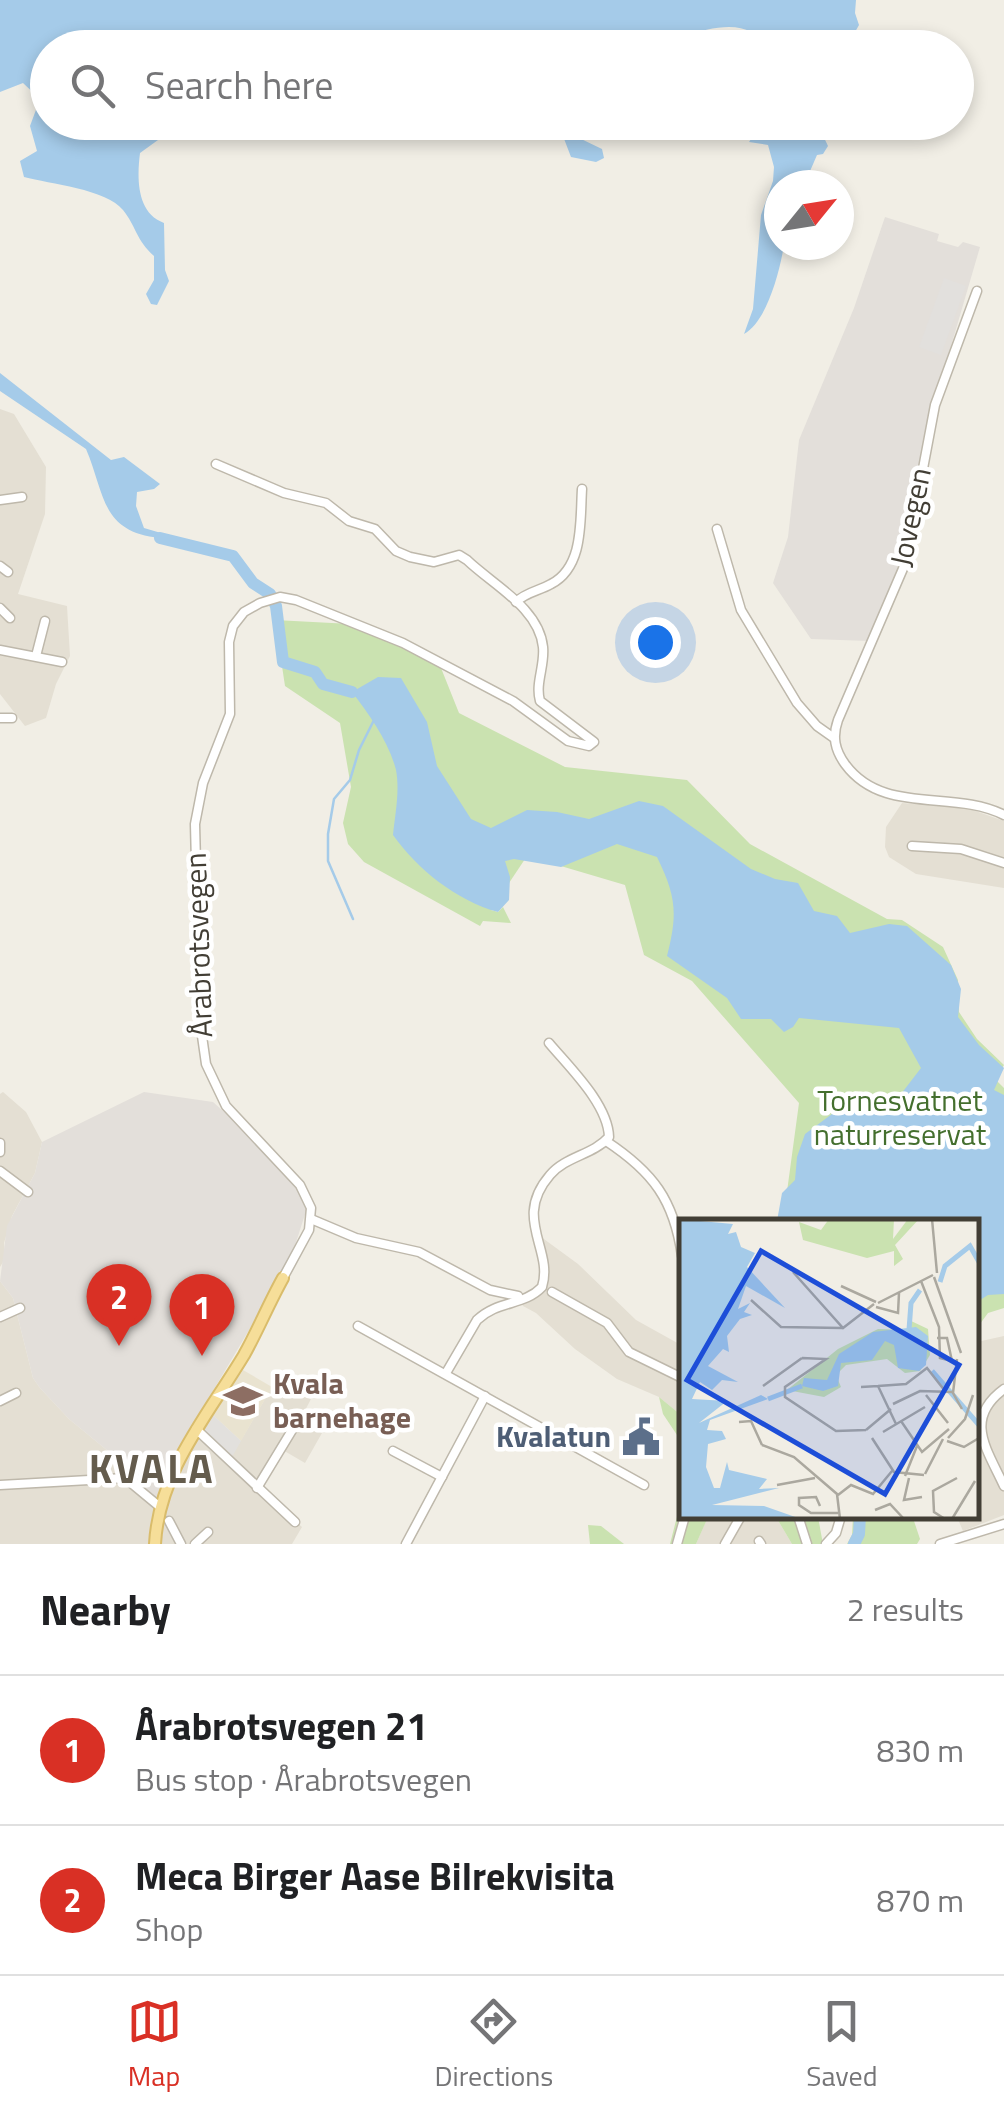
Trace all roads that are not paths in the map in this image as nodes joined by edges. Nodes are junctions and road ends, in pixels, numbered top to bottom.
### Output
1 (977, 290) dead end
2 (216, 464) dead end
3 (582, 490) dead end
4 (22, 497) dead end
5 (0, 500) edge
6 (717, 529) dead end
7 (516, 602) junction
8 (0, 608) edge
9 (10, 618) dead end
10 (45, 622) dead end
11 (0, 650) edge
12 (36, 656) junction
13 (62, 662) dead end
14 (0, 718) edge
15 (12, 718) dead end
16 (834, 738) junction
17 (1004, 815) edge
18 (912, 846) dead end
19 (1004, 863) edge
20 (549, 1042) dead end
21 (606, 1141) junction
22 (0, 1144) edge
23 (0, 1152) edge
24 (0, 1170) edge
25 (28, 1192) dead end
26 (312, 1220) junction
27 (679, 1239) edge
28 (283, 1278) joint
29 (552, 1292) dead end
30 (528, 1298) junction
31 (20, 1308) dead end
32 (0, 1318) edge
33 (358, 1326) dead end
34 (446, 1374) junction
35 (679, 1377) edge
36 (1004, 1389) edge
37 (16, 1393) dead end
38 (484, 1396) junction
39 (0, 1401) edge
40 (980, 1407) edge
41 (294, 1427) dead end
42 (196, 1429) junction
43 (392, 1450) dead end
44 (442, 1477) junction
45 (644, 1484) dead end
46 (0, 1485) edge
47 (1004, 1486) edge
48 (257, 1488) junction
49 (160, 1507) junction
50 (684, 1519) edge
51 (739, 1519) edge
52 (799, 1519) edge
53 (840, 1519) edge
54 (169, 1520) dead end
55 (295, 1522) dead end
56 (1004, 1524) edge
57 (208, 1532) dead end
58 (156, 1544) edge
59 (181, 1544) edge
60 (195, 1544) edge
61 (406, 1544) edge
62 (677, 1544) edge
63 (725, 1544) edge
64 (806, 1544) edge
65 (826, 1544) edge
66 (940, 1544) edge

1 - 16 street, Jovegen
2 - 7 street
3 - 7 street
4 - 5 street
6 - 16 street
7 - 26 street, Årabrotsvegen
8 - 9 street
10 - 12 street
11 - 12 street
12 - 13 street
14 - 15 street
16 - 17 street
18 - 19 street
20 - 21 street
21 - 27 street
21 - 30 street
22 - 23 street
24 - 25 street
26 - 28 street
26 - 30 street
28 - 42 main road
29 - 35 street
30 - 34 street
31 - 32 street
33 - 34 street
34 - 38 street
36 - 40 street
37 - 39 street
38 - 44 street
38 - 45 street
40 - 47 street
41 - 48 street
42 - 48 street
42 - 49 main road
43 - 44 street
44 - 61 street
46 - 49 street
48 - 55 street
49 - 58 main road
50 - 62 street
51 - 63 street
52 - 64 street
53 - 65 street
54 - 59 street
56 - 66 street
57 - 60 street

